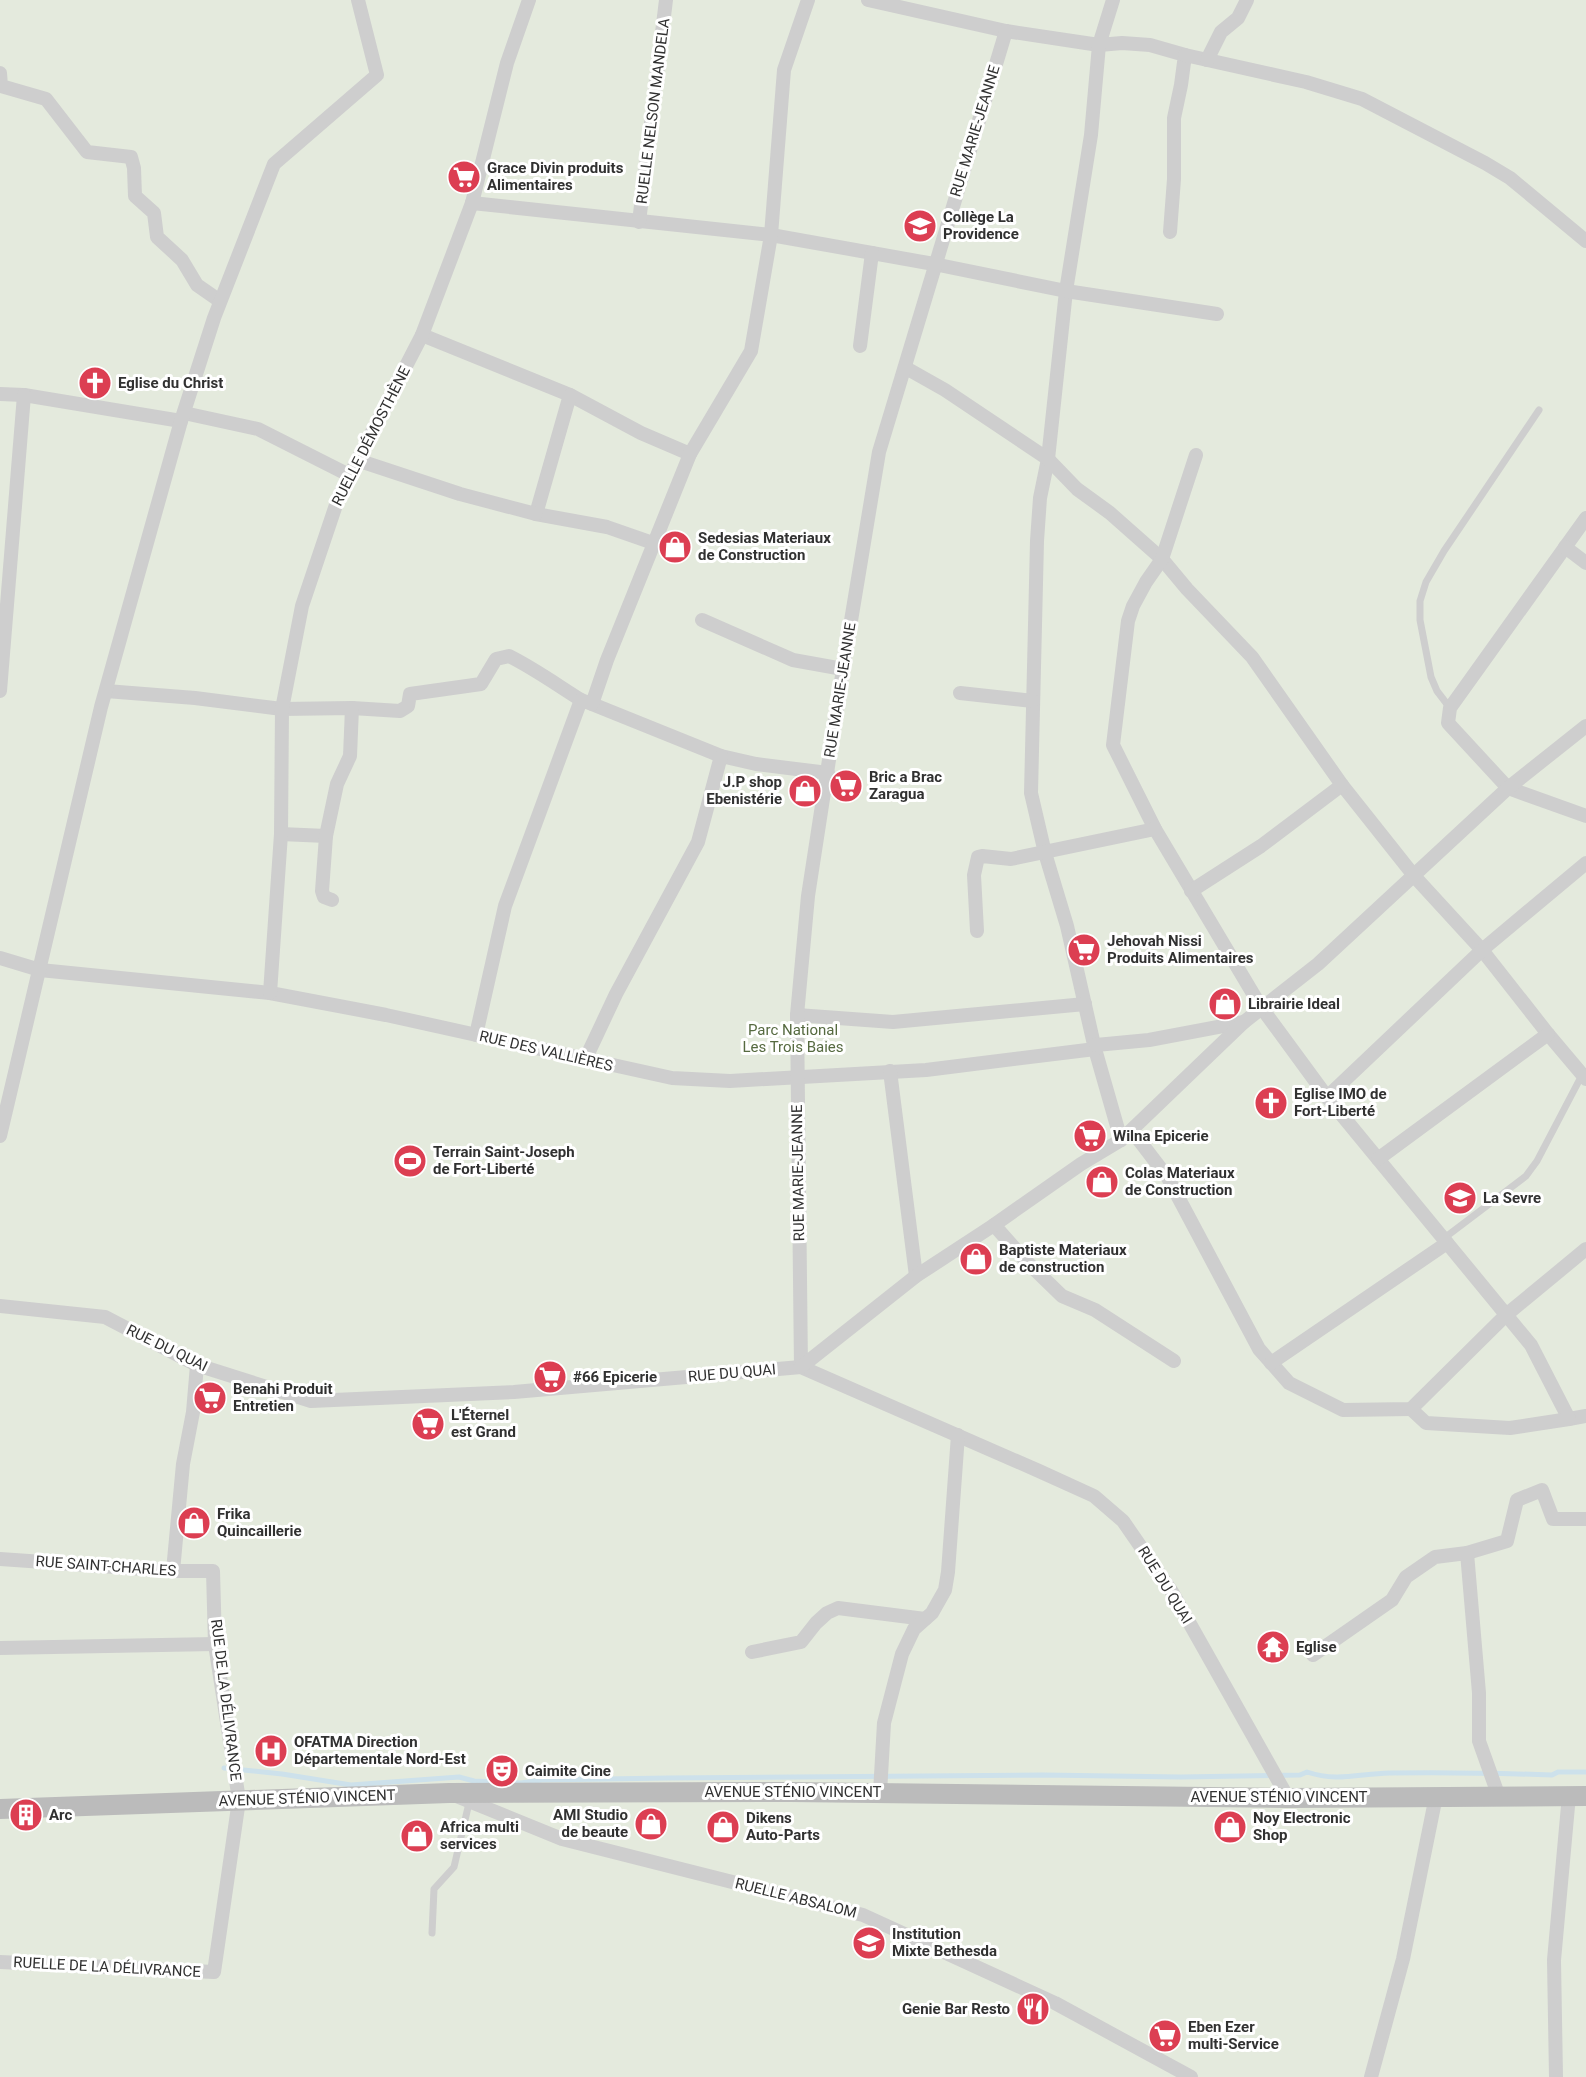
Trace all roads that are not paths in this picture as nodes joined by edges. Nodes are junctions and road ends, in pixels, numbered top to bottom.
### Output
1 (358, 0) edge
2 (529, 0) edge
3 (666, 0) edge
4 (808, 0) edge
5 (868, 0) edge
6 (1113, 0) edge
7 (1247, 0) edge
8 (1006, 31) junction
9 (1099, 45) junction
10 (1185, 55) junction
11 (1208, 60) junction
12 (0, 73) edge
13 (472, 203) junction
14 (639, 222) junction
15 (1170, 232) dead end
16 (771, 235) junction
17 (1586, 241) edge
18 (872, 253) junction
19 (934, 264) junction
20 (1066, 291) junction
21 (220, 301) junction
22 (1217, 314) dead end
23 (422, 335) junction
24 (860, 346) dead end
25 (906, 368) junction
26 (0, 394) edge
27 (24, 395) junction
28 (570, 395) junction
29 (1539, 410) dead end
30 (182, 417) junction
31 (690, 454) junction
32 (1196, 455) dead end
33 (1048, 459) junction
34 (357, 460) junction
35 (349, 475) junction
36 (536, 514) junction
37 (1586, 518) edge
38 (653, 543) junction
39 (1565, 547) junction
40 (1162, 559) junction
41 (1586, 563) edge
42 (702, 620) dead end
43 (843, 669) junction
44 (1, 671) edge
45 (0, 691) edge
46 (106, 691) junction
47 (960, 693) dead end
48 (1033, 701) junction
49 (586, 702) junction
50 (352, 708) junction
51 (1450, 708) junction
52 (282, 709) junction
53 (1586, 726) edge
54 (721, 756) junction
55 (828, 774) junction
56 (1342, 785) junction
57 (1508, 788) junction
58 (1586, 816) edge
59 (1155, 829) junction
60 (280, 834) junction
61 (326, 836) junction
62 (1045, 853) junction
63 (1586, 863) edge
64 (1415, 877) junction
65 (1191, 891) junction
66 (332, 900) dead end
67 (977, 931) dead end
68 (1482, 950) junction
69 (0, 958) edge
70 (40, 970) junction
71 (270, 993) junction
72 (1085, 1004) junction
73 (1261, 1007) junction
74 (797, 1015) junction
75 (1244, 1022) junction
76 (1548, 1034) junction
77 (476, 1035) junction
78 (1096, 1047) junction
79 (585, 1060) junction
80 (890, 1071) junction
81 (797, 1076) junction
82 (1584, 1077) edge
83 (1327, 1097) junction
84 (0, 1136) edge
85 (1126, 1136) junction
86 (1378, 1159) junction
87 (994, 1225) junction
88 (1445, 1241) junction
89 (1586, 1249) edge
90 (916, 1276) junction
91 (0, 1306) edge
92 (1506, 1315) junction
93 (1174, 1361) dead end
94 (1271, 1363) junction
95 (197, 1365) junction
96 (801, 1367) junction
97 (1411, 1409) junction
98 (1586, 1416) edge
99 (1569, 1419) junction
100 (958, 1435) junction
101 (1586, 1519) edge
102 (1467, 1553) junction
103 (0, 1559) edge
104 (173, 1571) junction
105 (213, 1571) joint
106 (925, 1619) junction
107 (215, 1644) junction
108 (0, 1648) edge
109 (752, 1652) dead end
110 (1313, 1655) dead end
111 (449, 1793) junction
112 (879, 1793) junction
113 (1436, 1796) junction
114 (1577, 1796) edge
115 (1499, 1797) junction
116 (1288, 1798) junction
117 (239, 1800) junction
118 (469, 1803) junction
119 (0, 1809) edge
120 (432, 1933) dead end
121 (0, 1962) edge
122 (214, 1972) joint
123 (1191, 2077) edge
124 (1371, 2077) edge
125 (1556, 2077) edge

1 - 21 street
2 - 13 street, RUELLE DÉMOSTHÈNE
3 - 14 street, RUELLE NELSON MANDELA
4 - 16 street
5 - 8 street
6 - 9 street
7 - 11 street
8 - 9 street
8 - 19 street, RUE MARIE-JEANNE
9 - 10 street
9 - 20 street
10 - 11 street
10 - 15 street
11 - 17 street
12 - 21 street
13 - 14 street
13 - 23 street, RUELLE DÉMOSTHÈNE
14 - 16 street
16 - 18 street
16 - 31 street
18 - 19 street
18 - 24 street
19 - 20 street
19 - 25 street, RUE MARIE-JEANNE
20 - 22 street
20 - 33 street
21 - 30 street
23 - 28 street
23 - 34 street, RUELLE DÉMOSTHÈNE
25 - 33 street
25 - 43 street, RUE MARIE-JEANNE
26 - 27 street
27 - 30 street
27 - 44 street
28 - 31 street
28 - 36 street
29 - 51 lane
30 - 35 street
30 - 46 street
31 - 38 street
32 - 40 street
33 - 40 street
33 - 48 street
34 - 35 street, RUELLE DÉMOSTHÈNE
34 - 36 street
35 - 52 street, RUELLE DÉMOSTHÈNE
36 - 38 street
37 - 39 street
38 - 49 street
39 - 41 street
39 - 51 street
40 - 56 street
40 - 59 street
42 - 43 street
43 - 55 street, RUE MARIE-JEANNE
44 - 45 street
46 - 52 street
46 - 70 street
47 - 48 street
48 - 62 street
49 - 50 street
49 - 54 street
49 - 77 street
50 - 52 street
50 - 61 street
51 - 57 street
52 - 60 street, RUELLE DÉMOSTHÈNE
53 - 57 street
54 - 55 street
54 - 79 street
55 - 74 street, RUE MARIE-JEANNE
56 - 64 street
56 - 65 street
57 - 58 street
57 - 64 street
59 - 62 street
59 - 65 street
60 - 61 street
60 - 71 street, RUELLE DÉMOSTHÈNE
61 - 66 street
62 - 67 street
62 - 72 street
63 - 68 street
64 - 68 street
64 - 73 street
65 - 73 street
68 - 76 street
68 - 83 street
69 - 70 street, RUE DES VALLIÈRES
70 - 71 street, RUE DES VALLIÈRES
70 - 84 street
71 - 77 street, RUE DES VALLIÈRES
72 - 74 street
72 - 78 street
73 - 75 street
73 - 83 street
74 - 81 street, RUE MARIE-JEANNE
75 - 78 street, RUE DES VALLIÈRES
75 - 85 street
76 - 82 street
76 - 86 street
77 - 79 street, RUE DES VALLIÈRES
78 - 80 street, RUE DES VALLIÈRES
78 - 85 street
79 - 81 street, RUE DES VALLIÈRES
80 - 81 street, RUE DES VALLIÈRES
80 - 90 street
81 - 96 street, RUE MARIE-JEANNE
82 - 88 lane
83 - 86 street
85 - 87 street
85 - 94 street
86 - 88 street
87 - 90 street
87 - 93 street
88 - 92 street
88 - 94 street
89 - 92 street
90 - 96 street
91 - 95 street, RUE DU QUAI
92 - 97 street
92 - 99 street
94 - 97 street
95 - 96 street, RUE DU QUAI
95 - 104 street
96 - 100 street, RUE DU QUAI
97 - 99 street
98 - 99 street
100 - 106 street
100 - 116 street, RUE DU QUAI
101 - 102 street
102 - 110 street
102 - 115 street
103 - 104 street, RUE SAINT-CHARLES
104 - 105 street, RUE SAINT-CHARLES
105 - 107 street, RUE DE LA DÉLIVRANCE
106 - 109 street
106 - 112 street
107 - 108 street
107 - 117 street, RUE DE LA DÉLIVRANCE
111 - 112 main road, AVENUE STÉNIO VINCENT
111 - 117 main road, AVENUE STÉNIO VINCENT
111 - 118 street, RUELLE ABSALOM
112 - 116 main road, AVENUE STÉNIO VINCENT
113 - 115 main road, AVENUE STÉNIO VINCENT
113 - 116 main road, AVENUE STÉNIO VINCENT
113 - 124 street
114 - 115 main road, AVENUE STÉNIO VINCENT
114 - 125 street
117 - 119 main road, AVENUE STÉNIO VINCENT
117 - 122 street, RUE DE LA DÉLIVRANCE
118 - 120 lane
118 - 123 street, RUELLE ABSALOM
121 - 122 street, RUELLE DE LA DÉLIVRANCE

